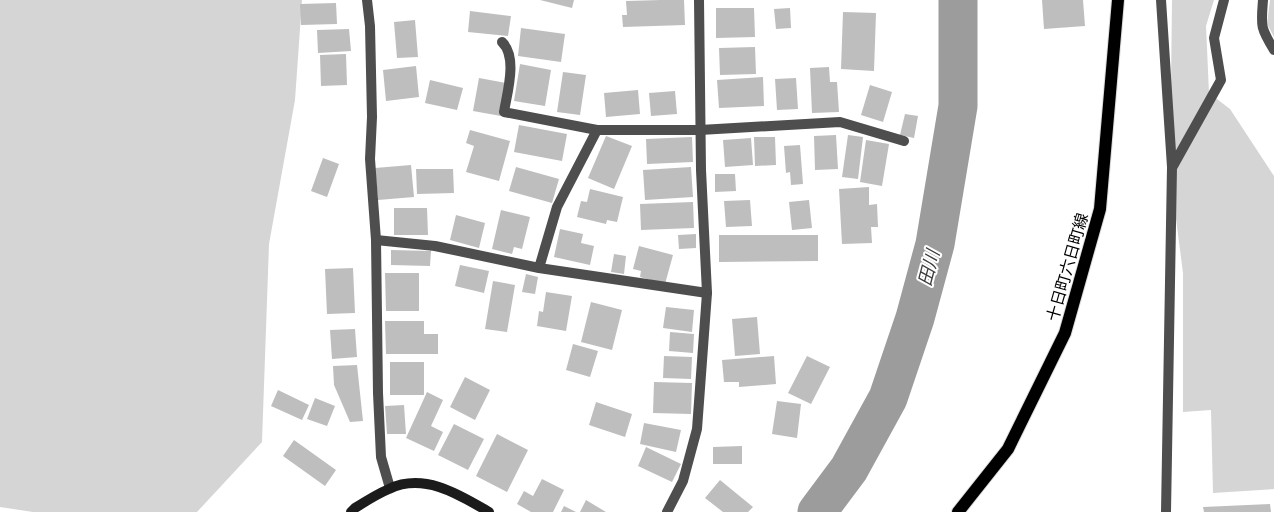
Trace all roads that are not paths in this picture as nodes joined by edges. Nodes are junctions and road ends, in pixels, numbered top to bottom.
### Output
1 (367, 0) edge
2 (699, 0) edge
3 (1118, 0) edge
4 (1161, 0) edge
5 (1224, 0) edge
6 (1263, 0) edge
7 (502, 42) dead end
8 (1274, 50) edge
9 (597, 130) junction
10 (700, 130) junction
11 (904, 141) dead end
12 (1172, 167) junction
13 (376, 240) junction
14 (539, 268) junction
15 (707, 293) junction
16 (390, 488) junction
17 (351, 512) edge
18 (489, 512) edge
19 (667, 512) edge
20 (958, 512) edge
21 (1166, 512) edge

1 - 13 street
2 - 10 street
3 - 20 main road, 十日町六日町線
4 - 12 street
5 - 12 street
6 - 8 street
7 - 9 street
9 - 10 street
9 - 14 street
10 - 11 street
10 - 15 street
12 - 21 street
13 - 14 street
13 - 16 street
14 - 15 street
15 - 19 street
16 - 17 main road
16 - 18 main road

